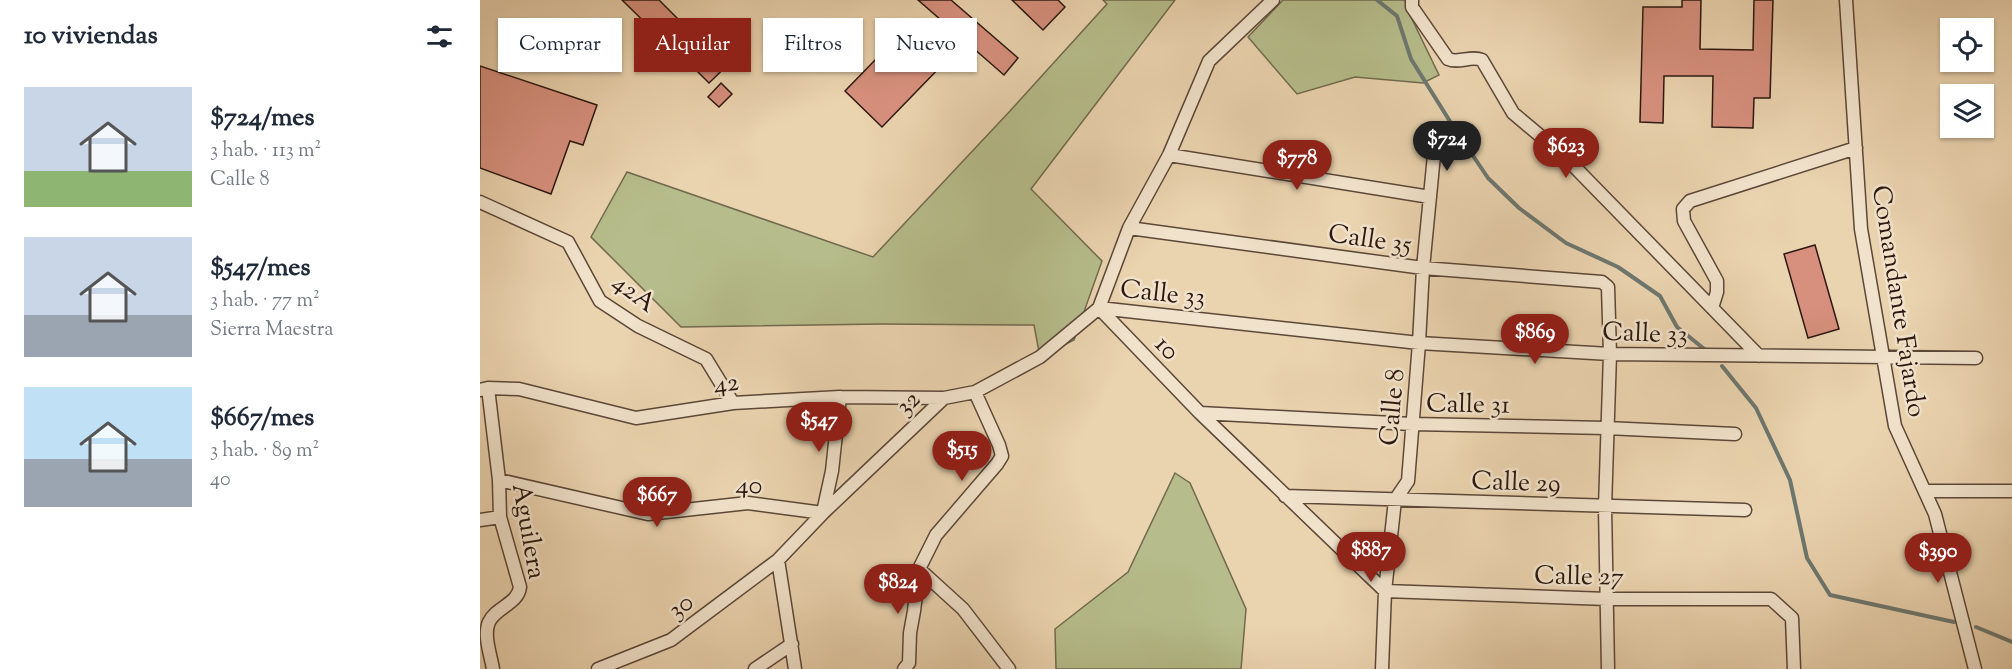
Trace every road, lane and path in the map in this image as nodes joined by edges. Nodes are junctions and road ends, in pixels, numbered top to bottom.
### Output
1 (1273, 0) edge
2 (1412, 0) edge
3 (1846, 0) edge
4 (1434, 145) dead end
5 (1856, 148) junction
6 (1169, 155) junction
7 (1430, 197) junction
8 (480, 202) edge
9 (1129, 228) junction
10 (1423, 268) junction
11 (1099, 308) junction
12 (1712, 308) junction
13 (1419, 343) junction
14 (1610, 354) junction
15 (1759, 356) junction
16 (1882, 356) junction
17 (1976, 358) dead end
18 (484, 389) edge
19 (975, 392) junction
20 (840, 397) junction
21 (944, 398) junction
22 (733, 403) junction
23 (1200, 412) junction
24 (1412, 424) junction
25 (1606, 428) junction
26 (1735, 434) dead end
27 (499, 480) junction
28 (1926, 491) junction
29 (2012, 491) edge
30 (1285, 496) junction
31 (1395, 500) junction
32 (1605, 507) junction
33 (1745, 510) dead end
34 (823, 513) junction
35 (500, 517) junction
36 (480, 520) edge
37 (778, 560) junction
38 (919, 569) junction
39 (1385, 591) junction
40 (1607, 599) junction
41 (792, 644) junction
42 (493, 669) edge
43 (598, 669) edge
44 (755, 669) edge
45 (795, 669) edge
46 (904, 669) edge
47 (1009, 669) edge
48 (1382, 669) edge
49 (1608, 669) edge
50 (1794, 669) edge
51 (1975, 669) edge

1 - 6 street
2 - 12 street
3 - 5 street, Comandante Fajardo
4 - 7 street, Calle 8
5 - 12 street
5 - 16 street, Comandante Fajardo
6 - 7 street
6 - 9 street
7 - 10 street, Calle 8
8 - 22 street, 42A
9 - 10 street, Calle 35
9 - 11 street
10 - 13 street, Calle 8
10 - 14 street, Calle 35
11 - 13 street, Calle 33
11 - 19 street, 42
11 - 23 street, 10
12 - 15 street
13 - 14 street, Calle 33
13 - 24 street, Calle 8
14 - 15 street, Calle 33
14 - 25 street
15 - 16 street, Calle 33
16 - 17 street, Calle 33
16 - 28 street, Comandante Fajardo
18 - 22 street, 42
18 - 27 street, Aguilera
19 - 21 street, 42
19 - 38 street
20 - 21 street, 42
20 - 22 street, 42
20 - 34 street
21 - 34 street, 32
23 - 24 street, Calle 31
23 - 30 street, 10
24 - 25 street, Calle 31
24 - 31 street, Calle 8
25 - 26 street, Calle 31
25 - 32 street
27 - 34 street, 40
27 - 35 street, Aguilera
28 - 29 street
28 - 51 street, Comandante Fajardo
30 - 31 street, Calle 29
30 - 39 street, 10
31 - 32 street, Calle 29
31 - 39 street, Calle 8
32 - 33 street, Calle 29
32 - 40 street
34 - 37 street, 32
35 - 36 street
35 - 42 street, Aguilera
37 - 41 street
37 - 43 street, 30
38 - 46 street
38 - 47 street
39 - 40 street, Calle 27
39 - 48 street, Calle 8
40 - 49 street
40 - 50 street, Calle 27
41 - 44 street
41 - 45 street

